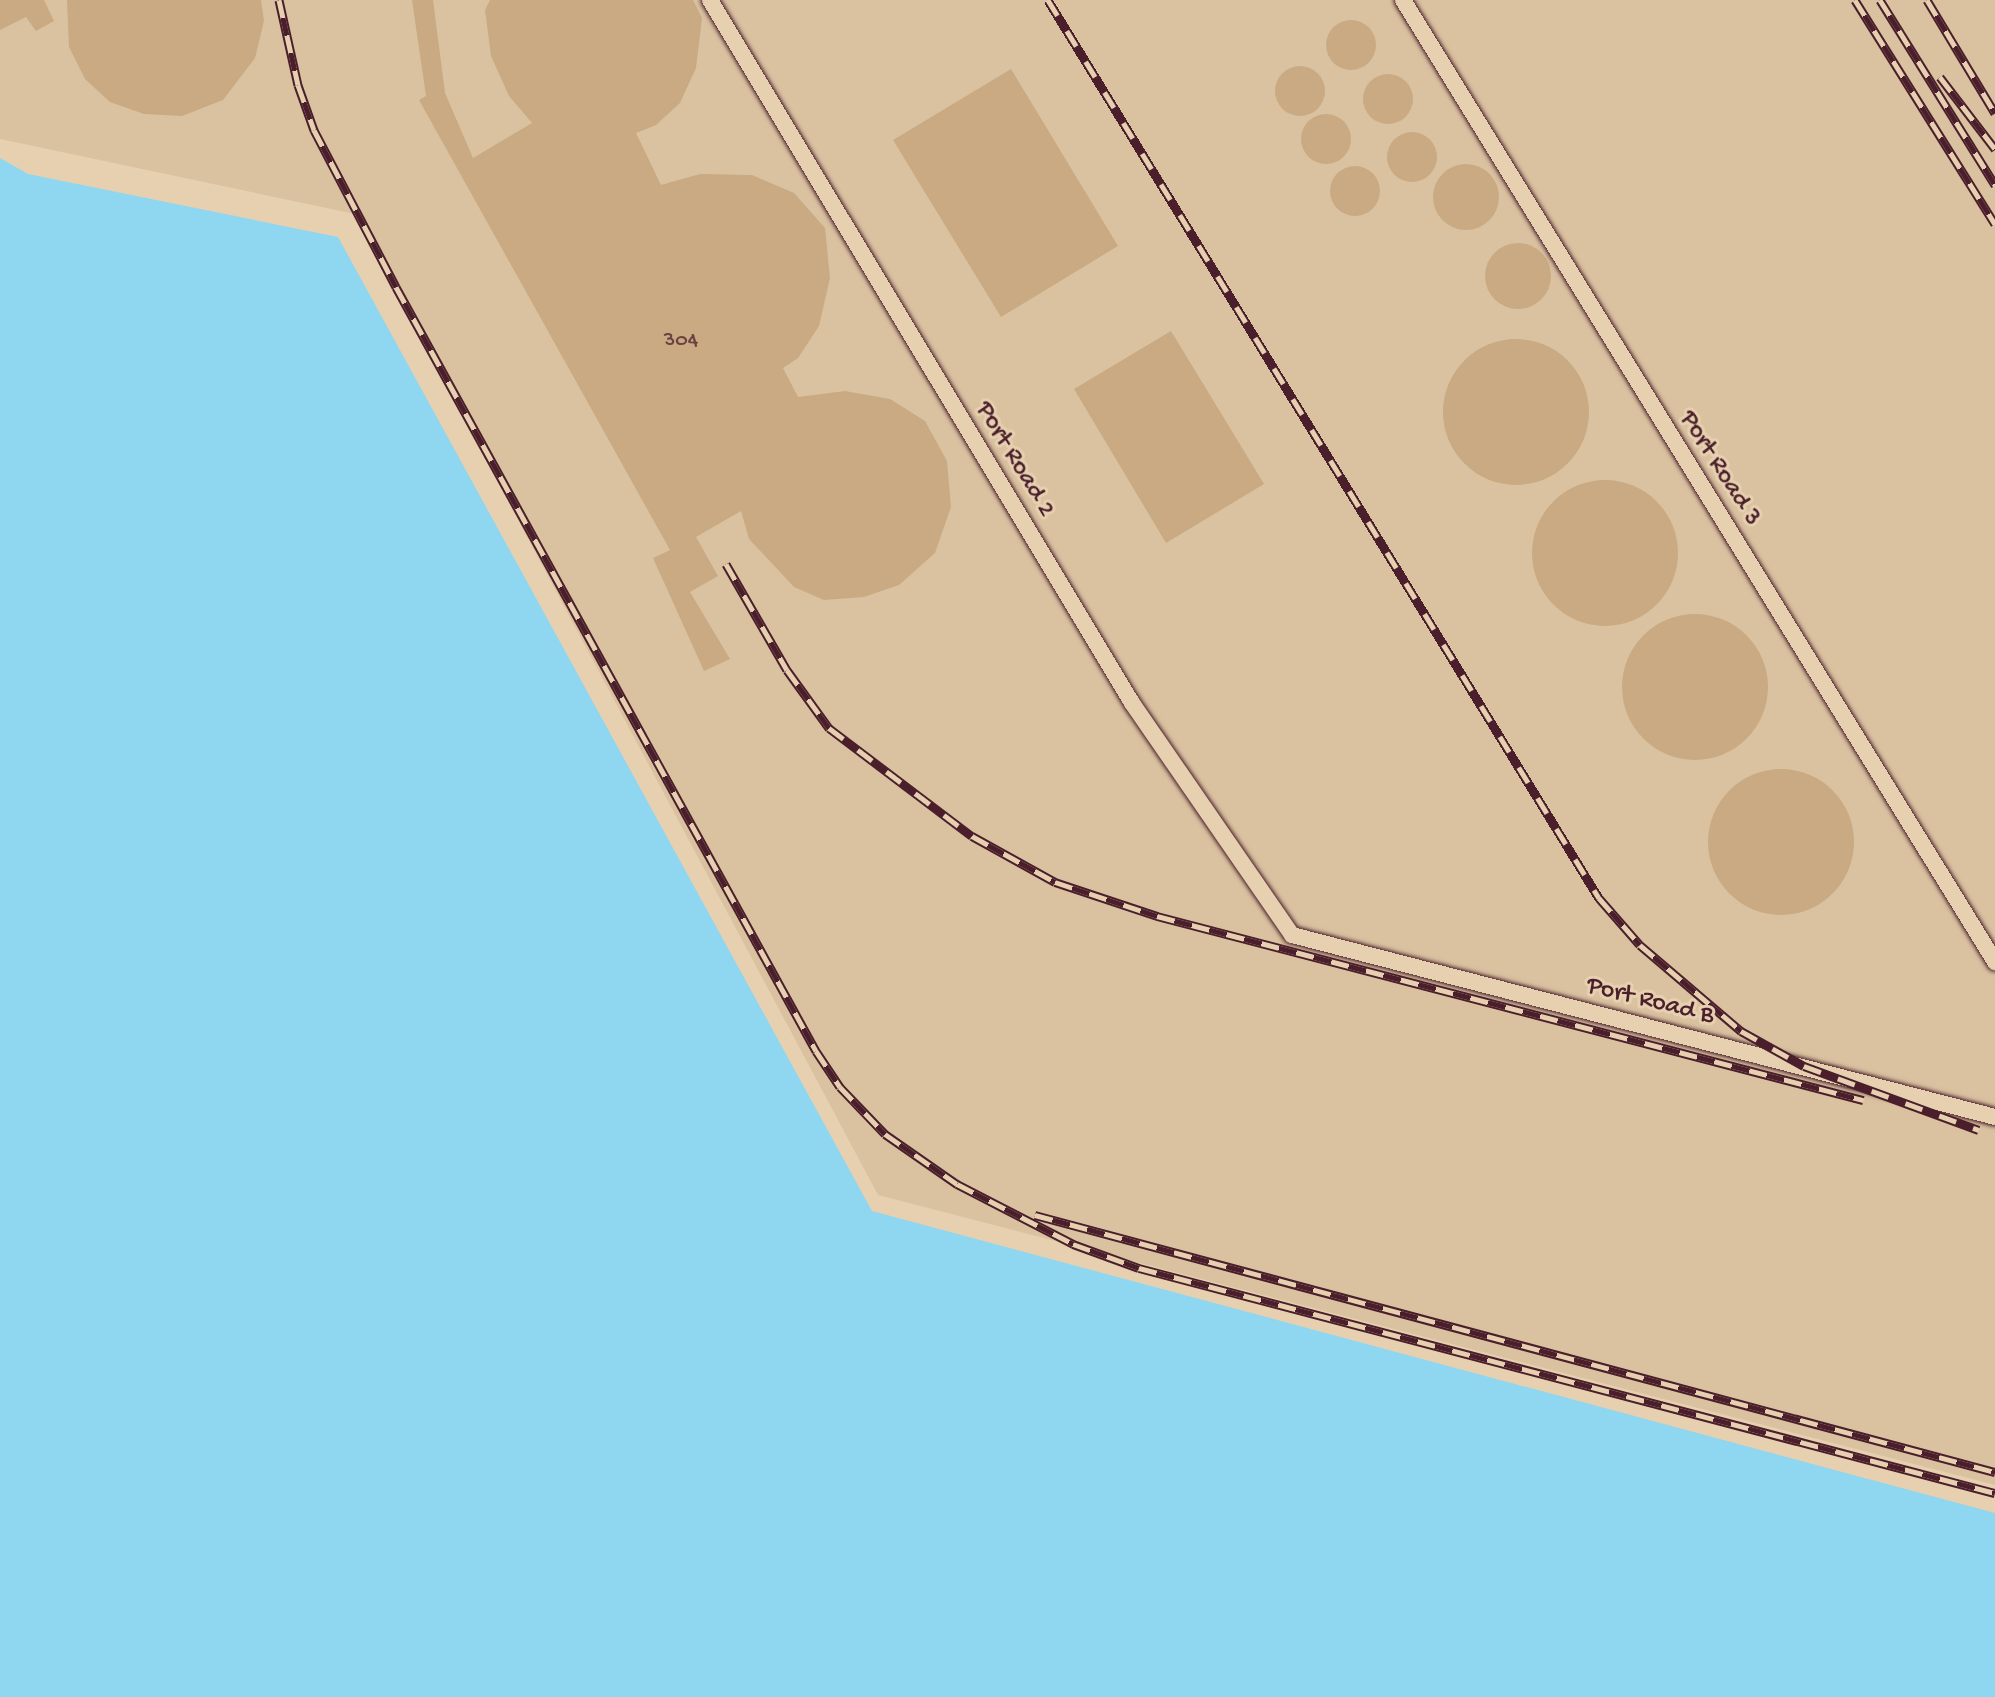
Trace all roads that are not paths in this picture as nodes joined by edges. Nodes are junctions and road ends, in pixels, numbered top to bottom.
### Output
1 (710, 0) edge
2 (1403, 0) edge
3 (1292, 935) joint
4 (1995, 962) edge
5 (1995, 1117) edge

1 - 3 lane, Port Road 2
2 - 4 lane, Port Road 3
3 - 5 lane, Port Road B

